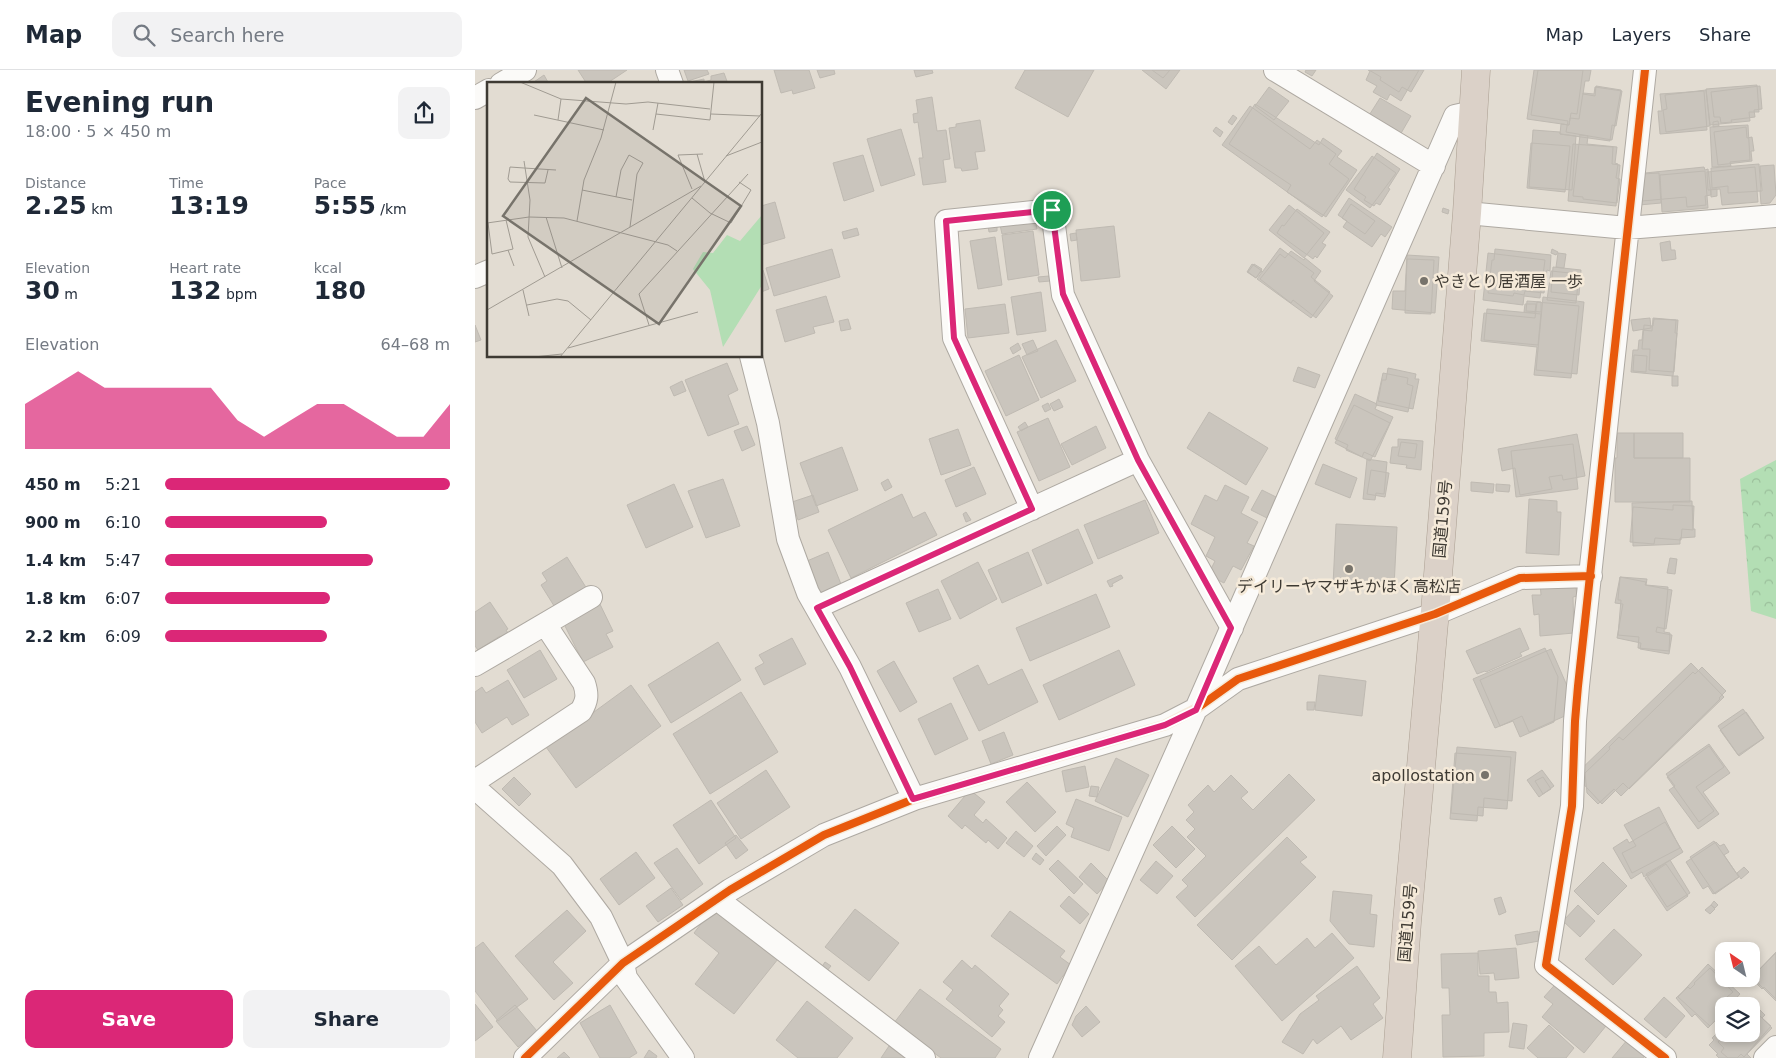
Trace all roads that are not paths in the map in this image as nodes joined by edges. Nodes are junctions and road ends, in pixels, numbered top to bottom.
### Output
1 (525, 70) edge
2 (1275, 70) edge
3 (1645, 70) edge
4 (1474, 71) edge
5 (504, 82) edge
6 (487, 91) edge
7 (475, 98) edge
8 (1473, 112) junction
9 (1434, 166) junction
10 (1467, 213) junction
11 (1776, 216) edge
12 (1627, 228) junction
13 (487, 272) edge
14 (475, 277) edge
15 (752, 358) edge
16 (1138, 460) junction
17 (1032, 509) junction
18 (1591, 576) junction
19 (591, 597) dead end
20 (817, 608) junction
21 (1435, 614) junction
22 (545, 624) junction
23 (1231, 628) junction
24 (475, 665) edge
25 (1196, 710) junction
26 (475, 781) edge
27 (475, 788) edge
28 (913, 799) junction
29 (717, 899) junction
30 (623, 963) junction
31 (1776, 1047) edge
32 (525, 1058) edge
33 (683, 1058) edge
34 (925, 1058) edge
35 (1039, 1058) edge
36 (1397, 1058) edge
37 (1665, 1058) edge
38 (1765, 1058) edge

1 - 5 street
2 - 9 street
3 - 12 street
4 - 8 highway, 国道159号
6 - 7 street
8 - 9 street
8 - 10 highway, 国道159号
9 - 23 street
10 - 12 street
10 - 21 highway, 国道159号
11 - 12 street
12 - 18 street
13 - 14 street
15 - 20 street
16 - 17 street
16 - 17 street
16 - 23 street
17 - 20 street
18 - 21 street
18 - 37 street
19 - 22 street
20 - 28 street
21 - 25 street
21 - 36 highway, 国道159号
22 - 24 street
22 - 26 street
23 - 25 street
25 - 28 street
25 - 35 street
27 - 30 street
28 - 29 street
29 - 30 street
29 - 34 street
30 - 32 street
30 - 33 street
31 - 38 street

